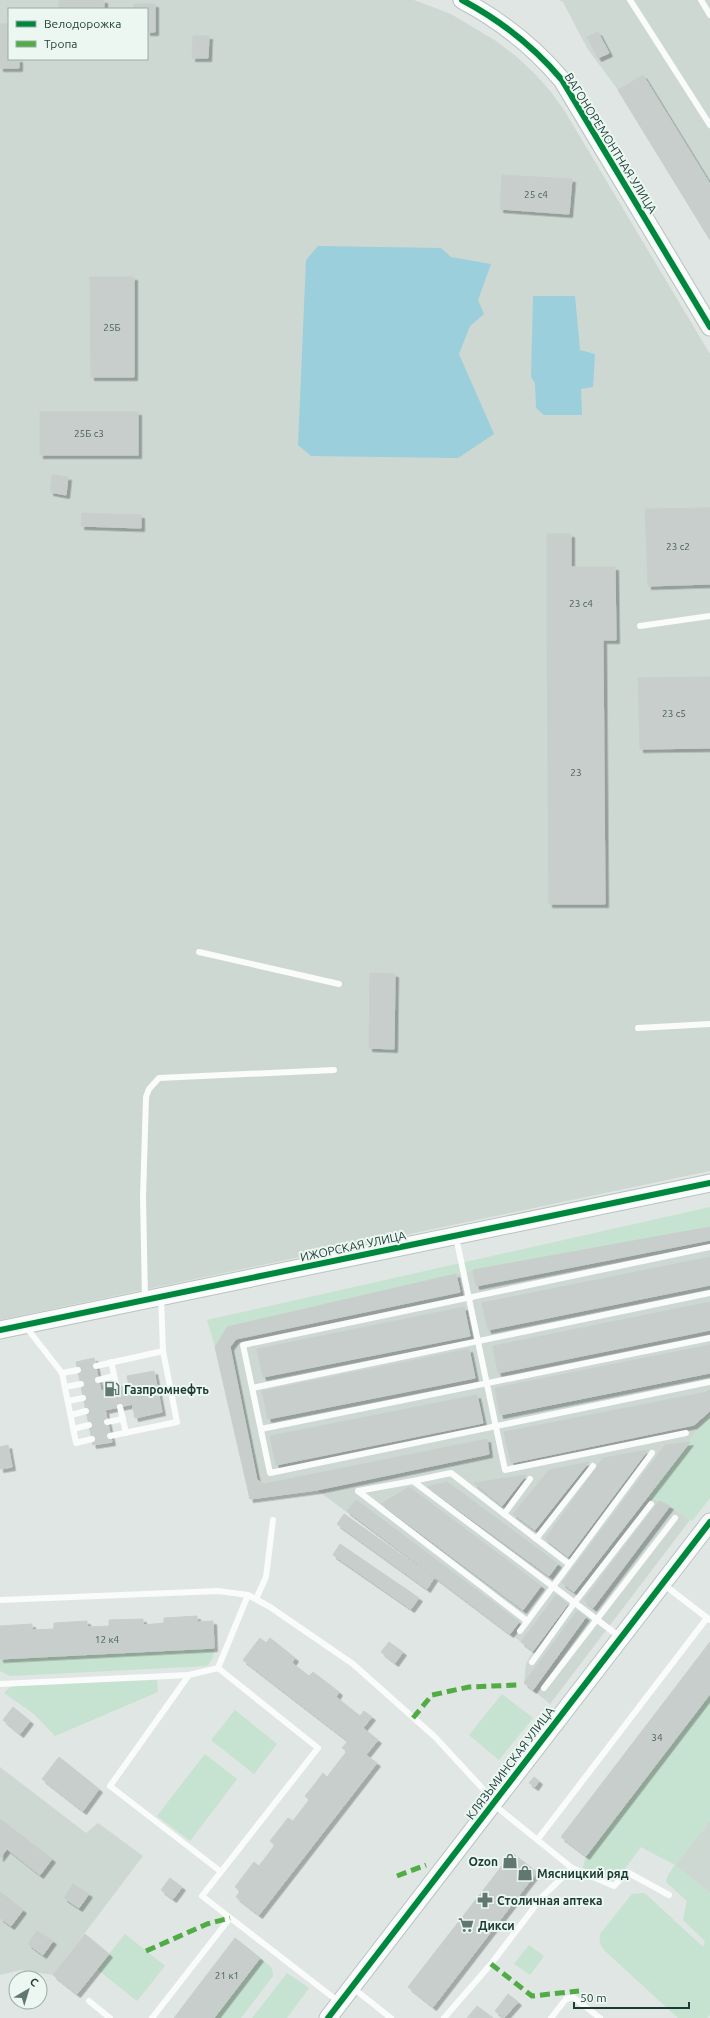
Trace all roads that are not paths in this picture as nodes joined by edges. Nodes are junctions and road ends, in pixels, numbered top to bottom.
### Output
1 (462, 0) edge
2 (630, 0) edge
3 (701, 0) edge
4 (710, 15) edge
5 (710, 124) edge
6 (710, 327) edge
7 (710, 616) edge
8 (640, 626) dead end
9 (198, 952) dead end
10 (339, 984) dead end
11 (710, 1024) edge
12 (638, 1028) dead end
13 (334, 1070) dead end
14 (710, 1183) edge
15 (456, 1236) junction
16 (710, 1247) edge
17 (710, 1293) edge
18 (469, 1298) junction
19 (153, 1299) junction
20 (25, 1325) junction
21 (0, 1330) edge
22 (710, 1338) edge
23 (478, 1341) junction
24 (163, 1351) junction
25 (111, 1362) junction
26 (96, 1366) dead end
27 (78, 1370) dead end
28 (62, 1373) junction
29 (114, 1376) junction
30 (98, 1380) dead end
31 (487, 1382) junction
32 (709, 1382) edge
33 (81, 1384) dead end
34 (65, 1387) junction
35 (116, 1388) dead end
36 (252, 1388) junction
37 (83, 1398) dead end
38 (68, 1401) junction
39 (120, 1407) dead end
40 (86, 1411) dead end
41 (70, 1415) junction
42 (123, 1419) junction
43 (107, 1422) dead end
44 (89, 1426) dead end
45 (496, 1426) junction
46 (73, 1429) junction
47 (260, 1430) junction
48 (126, 1433) junction
49 (686, 1433) dead end
50 (110, 1436) dead end
51 (92, 1439) dead end
52 (652, 1453) dead end
53 (593, 1466) dead end
54 (530, 1479) dead end
55 (413, 1481) junction
56 (650, 1504) dead end
57 (504, 1514) junction
58 (675, 1518) dead end
59 (273, 1520) dead end
60 (710, 1522) edge
61 (536, 1539) junction
62 (570, 1564) junction
63 (662, 1583) junction
64 (554, 1586) junction
65 (248, 1595) junction
66 (256, 1599) junction
67 (0, 1600) edge
68 (575, 1602) junction
69 (597, 1619) junction
70 (709, 1619) edge
71 (527, 1621) junction
72 (520, 1631) dead end
73 (621, 1637) junction
74 (532, 1662) dead end
75 (218, 1668) junction
76 (189, 1675) junction
77 (0, 1684) edge
78 (544, 1688) dead end
79 (493, 1804) junction
80 (538, 1839) junction
81 (572, 1868) junction
82 (220, 1871) junction
83 (669, 1895) dead end
84 (230, 1918) junction
85 (352, 1988) junction
86 (89, 2001) dead end
87 (340, 2003) junction
88 (110, 2018) edge
89 (152, 2018) edge
90 (328, 2018) edge
91 (391, 2018) edge
92 (444, 2018) edge
93 (551, 2018) edge
94 (600, 2018) edge

1 - 6 street, ВАГОНОРЕМОНТНАЯ УЛИЦА
2 - 5 lane
3 - 4 lane
7 - 8 lane
9 - 10 lane
11 - 12 lane
13 - 19 lane
14 - 15 street, ИЖОРСКАЯ УЛИЦА
15 - 18 lane
15 - 19 street, ИЖОРСКАЯ УЛИЦА
16 - 18 lane
17 - 23 lane
18 - 23 lane
18 - 36 lane
19 - 20 street, ИЖОРСКАЯ УЛИЦА
19 - 24 lane
20 - 21 street, ИЖОРСКАЯ УЛИЦА
20 - 28 lane
22 - 31 lane
23 - 31 lane
23 - 36 lane
24 - 25 lane
24 - 48 lane
25 - 26 lane
25 - 29 lane
27 - 28 lane
28 - 34 lane
29 - 30 lane
29 - 35 lane
31 - 45 lane
31 - 47 lane
32 - 45 lane
33 - 34 lane
34 - 38 lane
36 - 47 lane
37 - 38 lane
38 - 41 lane
39 - 42 lane
40 - 41 lane
41 - 46 lane
42 - 43 lane
42 - 48 lane
44 - 46 lane
45 - 47 lane
45 - 49 lane
46 - 51 lane
48 - 50 lane
52 - 62 lane
53 - 61 lane
54 - 57 lane
55 - 57 lane
55 - 64 lane
55 - 71 lane
56 - 68 lane
57 - 61 lane
58 - 69 lane
59 - 66 lane
60 - 63 street, КЛЯЗЬМИНСКАЯ УЛИЦА
61 - 62 lane
62 - 64 lane
63 - 70 lane
63 - 73 street, КЛЯЗЬМИНСКАЯ УЛИЦА
64 - 68 lane
64 - 71 lane
65 - 66 lane
65 - 67 lane
65 - 75 lane
66 - 79 lane
68 - 69 lane
68 - 74 lane
69 - 73 lane
69 - 78 lane
70 - 80 lane
71 - 72 lane
73 - 79 street, КЛЯЗЬМИНСКАЯ УЛИЦА
75 - 76 lane
75 - 82 lane
76 - 77 lane
76 - 82 lane
79 - 80 lane
79 - 85 street, КЛЯЗЬМИНСКАЯ УЛИЦА
80 - 81 lane
81 - 83 lane
81 - 92 lane
82 - 84 lane
84 - 87 lane
84 - 89 lane
85 - 87 street, КЛЯЗЬМИНСКАЯ УЛИЦА
85 - 91 lane
86 - 88 lane
87 - 90 street, КЛЯЗЬМИНСКАЯ УЛИЦА
93 - 94 lane

